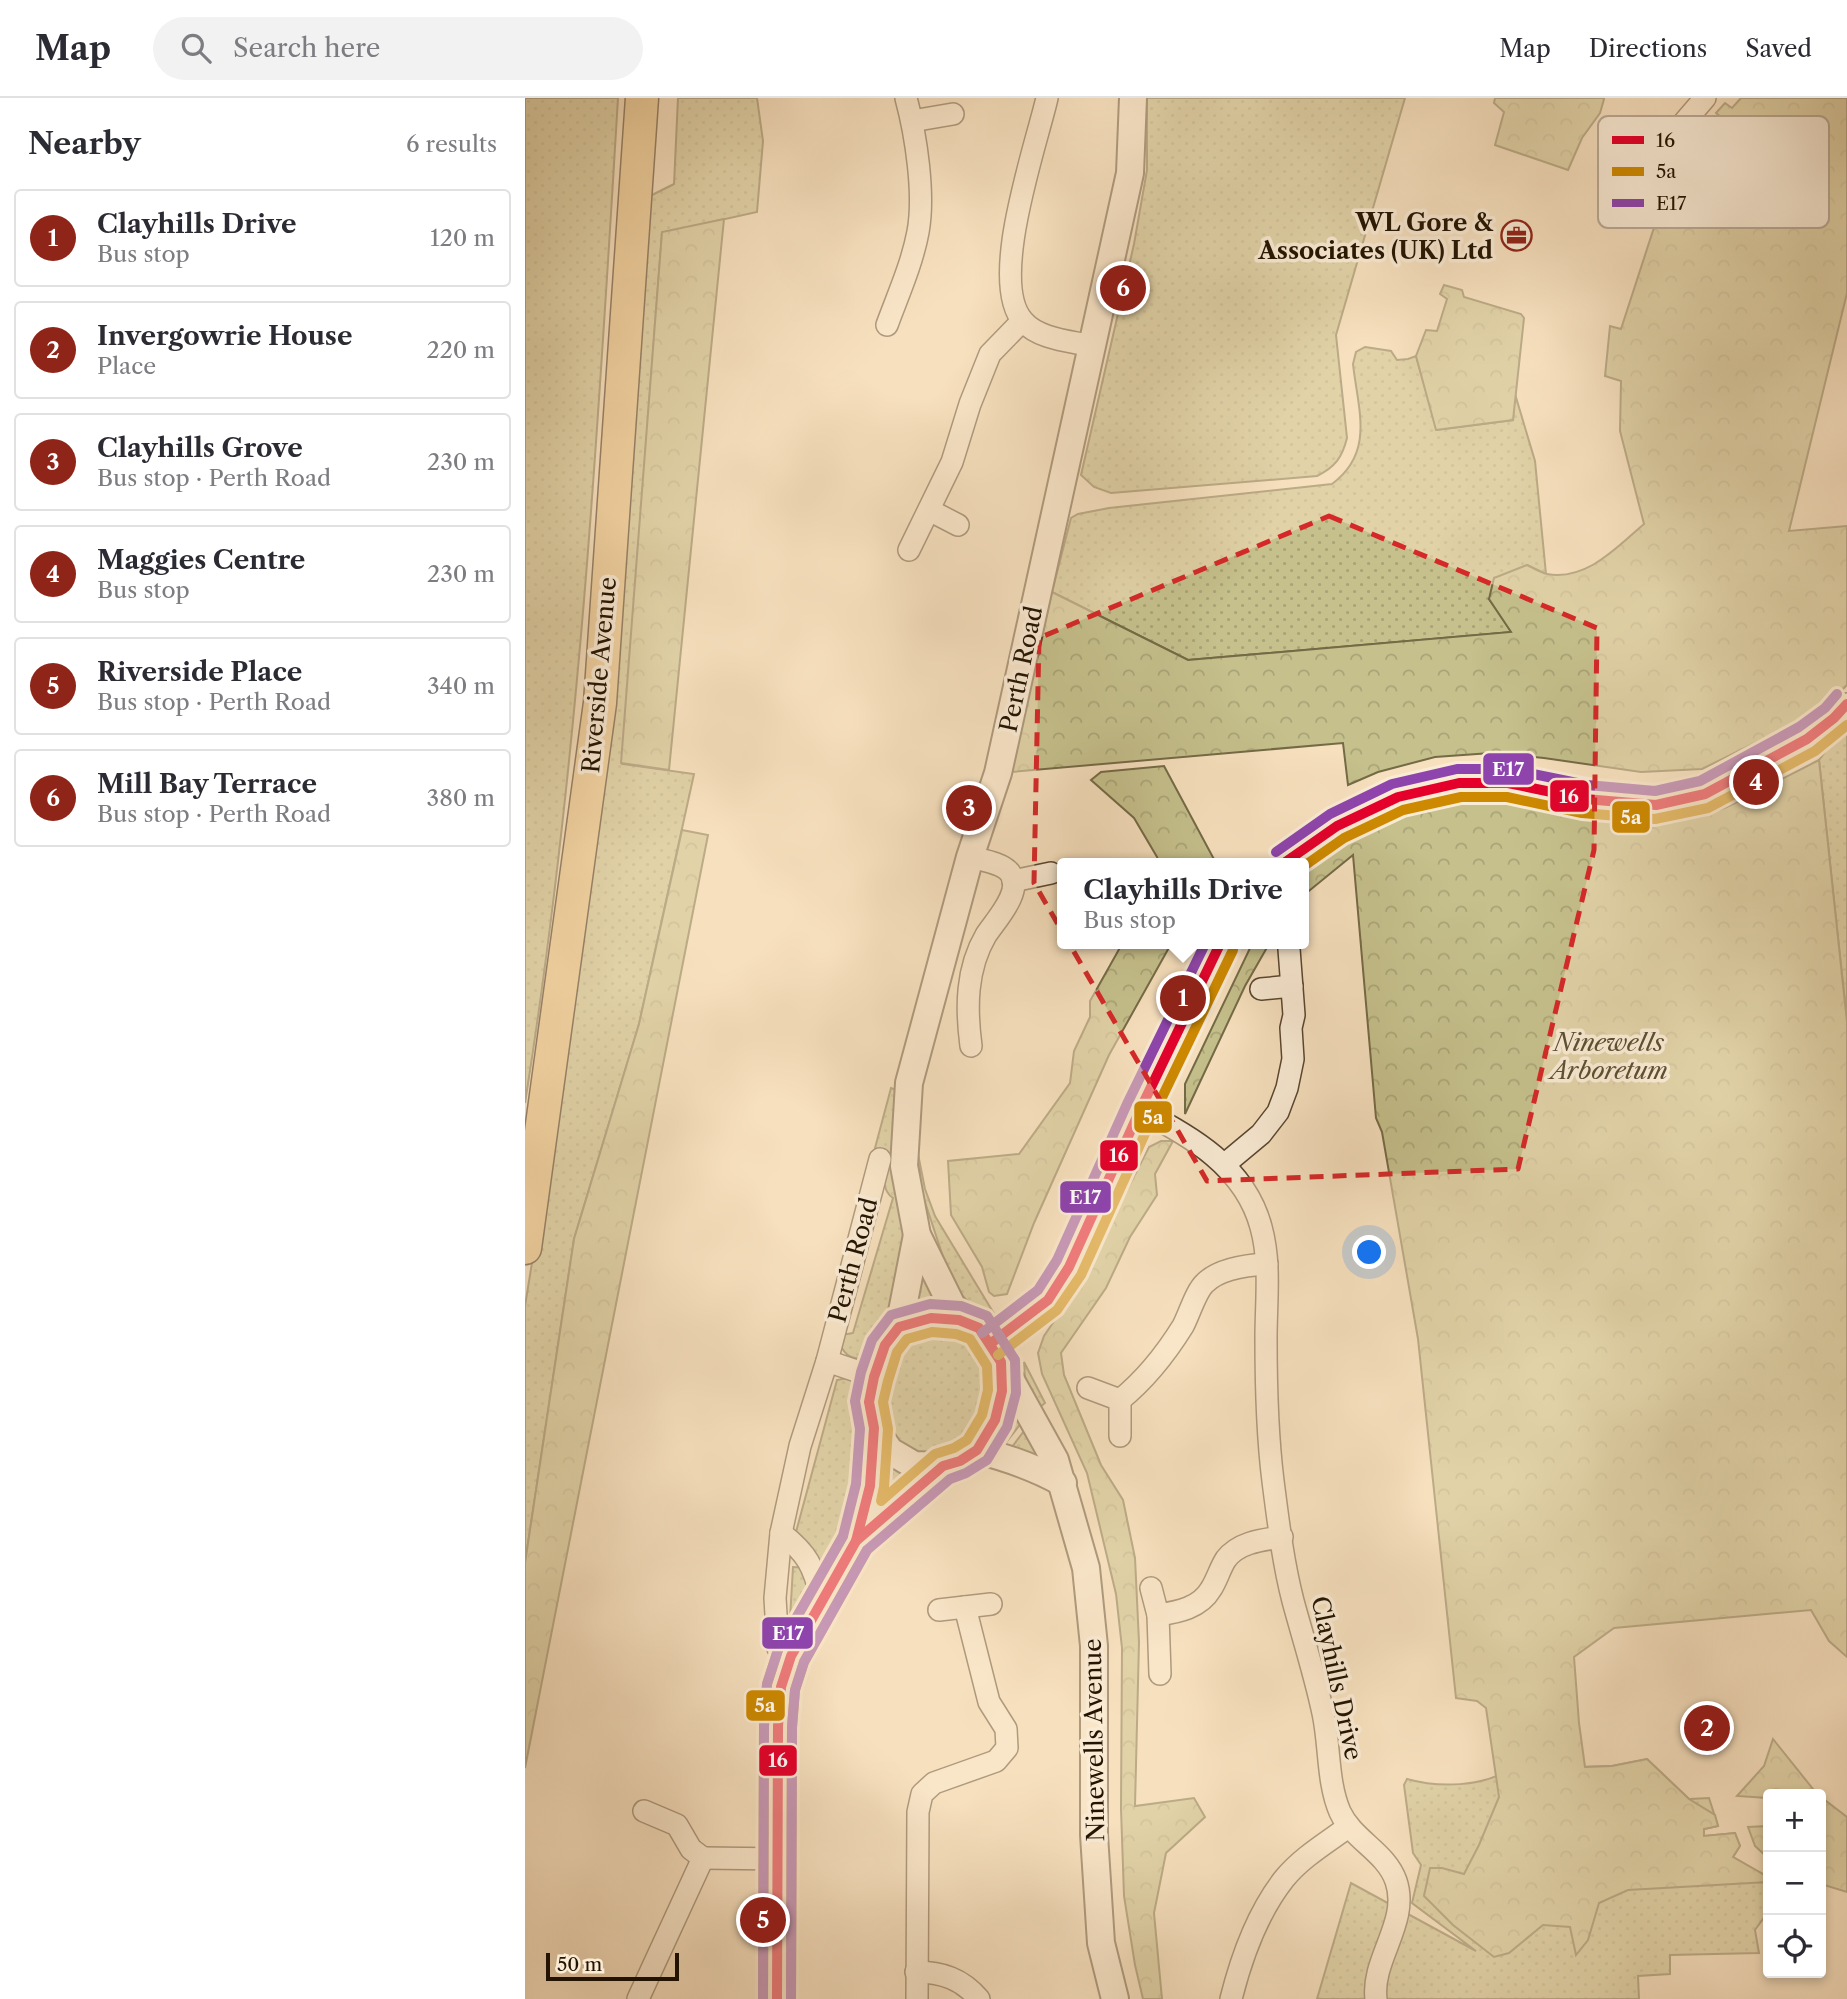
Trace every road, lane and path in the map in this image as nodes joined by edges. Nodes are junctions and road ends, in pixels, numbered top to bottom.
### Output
1 (642, 98) edge
2 (906, 98) edge
3 (1047, 98) edge
4 (1133, 98) edge
5 (1705, 98) edge
6 (953, 114) dead end
7 (1690, 116) edge
8 (912, 121) junction
9 (1022, 321) junction
10 (887, 325) dead end
11 (1092, 346) junction
12 (929, 510) junction
13 (957, 525) dead end
14 (909, 550) dead end
15 (1847, 704) edge
16 (970, 857) junction
17 (1291, 858) edge
18 (1051, 873) dead end
19 (1013, 881) junction
20 (1218, 949) edge
21 (1289, 949) dead end
22 (1291, 986) junction
23 (1261, 989) dead end
24 (971, 1046) dead end
25 (1140, 1110) junction
26 (880, 1158) dead end
27 (1225, 1164) junction
28 (917, 1235) junction
29 (525, 1248) edge
30 (1266, 1264) junction
31 (959, 1320) junction
32 (899, 1327) junction
33 (996, 1353) junction
34 (827, 1361) junction
35 (874, 1377) junction
36 (1089, 1388) dead end
37 (1120, 1401) junction
38 (874, 1427) junction
39 (1120, 1436) dead end
40 (977, 1450) junction
41 (943, 1465) junction
42 (1063, 1483) junction
43 (781, 1533) junction
44 (1282, 1537) junction
45 (856, 1541) junction
46 (1151, 1588) dead end
47 (822, 1599) junction
48 (991, 1604) dead end
49 (965, 1607) junction
50 (939, 1610) dead end
51 (1158, 1615) junction
52 (778, 1648) dead end
53 (1160, 1674) dead end
54 (644, 1811) dead end
55 (1348, 1827) junction
56 (703, 1858) junction
57 (778, 1859) junction
58 (916, 1972) junction
59 (638, 1999) edge
60 (777, 1999) edge
61 (917, 1999) edge
62 (979, 1999) edge
63 (1115, 1999) edge
64 (1231, 1999) edge
65 (1376, 1999) edge

1 - 29 main road, Riverside Avenue
2 - 8 street
3 - 9 street
4 - 11 street, Perth Road
5 - 7 street
6 - 8 street
8 - 10 street
9 - 11 street
9 - 12 street
11 - 16 street, Perth Road
12 - 13 street
12 - 14 street
15 - 17 street
16 - 19 street
16 - 28 street, Perth Road
18 - 19 street
19 - 24 street
20 - 25 street
21 - 22 street
22 - 23 street
22 - 27 street
25 - 27 street, Clayhills Drive
25 - 33 street
26 - 34 street, Perth Road
27 - 30 street, Clayhills Drive
28 - 31 street, Perth Road
28 - 32 street, Perth Road
30 - 37 street
30 - 44 street, Clayhills Drive
31 - 32 street
31 - 33 street, Perth Road
32 - 35 street, Perth Road
33 - 40 street
33 - 42 street, Ninewells Avenue
34 - 35 street
34 - 43 street, Perth Road
35 - 38 street, Perth Road
36 - 37 street
37 - 39 street
38 - 41 street, Perth Road
38 - 45 street, Perth Road
40 - 41 street, Perth Road
40 - 42 street
41 - 45 street, Perth Road
42 - 63 street, Ninewells Avenue
43 - 47 street
43 - 52 street, Perth Road
44 - 51 street
44 - 55 street, Clayhills Drive
45 - 47 street, Perth Road
46 - 51 street
47 - 57 street, Perth Road
48 - 49 street
49 - 50 street
49 - 58 street
51 - 53 street
54 - 56 street
55 - 64 street
55 - 65 street, Clayhills Drive
56 - 57 street
56 - 59 street
57 - 60 street, Perth Road
58 - 61 street
58 - 62 street

